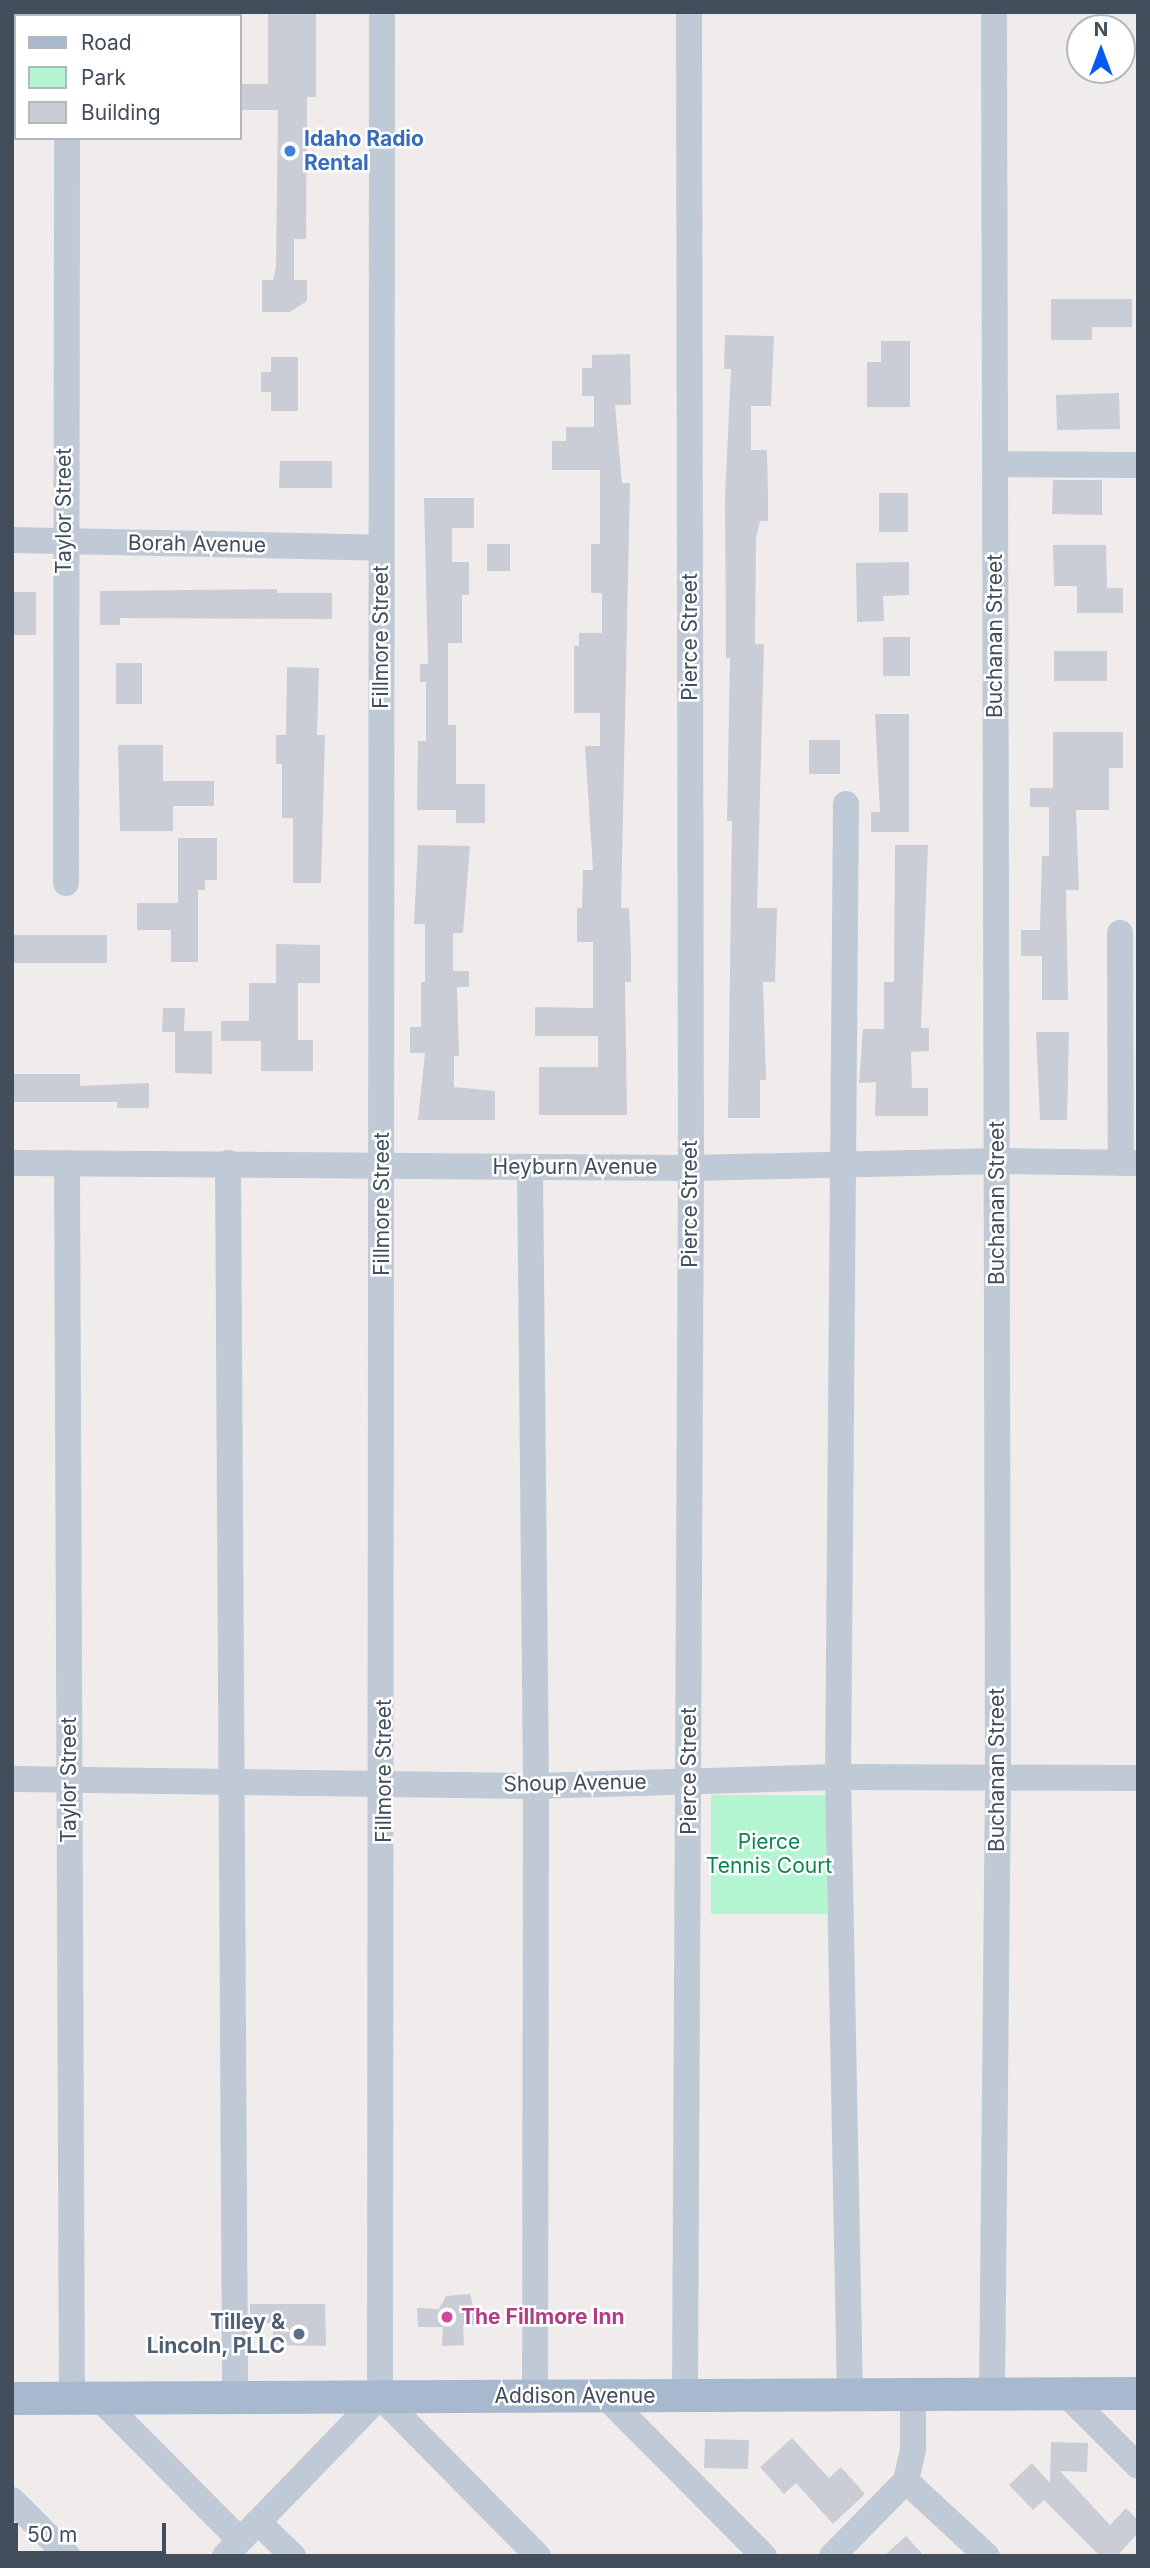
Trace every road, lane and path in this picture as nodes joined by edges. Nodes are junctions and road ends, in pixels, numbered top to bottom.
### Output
1 (382, 12) edge
2 (689, 12) edge
3 (994, 12) edge
4 (67, 140) edge
5 (995, 464) junction
6 (1138, 465) edge
7 (12, 540) edge
8 (63, 541) junction
9 (381, 548) junction
10 (846, 804) dead end
11 (66, 883) dead end
12 (1120, 933) dead end
13 (997, 1161) junction
14 (12, 1163) edge
15 (67, 1163) junction
16 (228, 1163) junction
17 (1129, 1163) edge
18 (382, 1164) junction
19 (841, 1165) junction
20 (530, 1168) junction
21 (691, 1168) junction
22 (998, 1776) junction
23 (838, 1777) junction
24 (1138, 1777) edge
25 (12, 1779) edge
26 (69, 1779) junction
27 (689, 1780) junction
28 (231, 1781) junction
29 (384, 1782) junction
30 (536, 1786) junction
31 (1138, 2393) edge
32 (850, 2394) junction
33 (913, 2394) junction
34 (992, 2394) junction
35 (1066, 2394) junction
36 (604, 2395) junction
37 (685, 2395) junction
38 (380, 2396) junction
39 (535, 2396) junction
40 (235, 2397) junction
41 (12, 2398) edge
42 (85, 2398) junction
43 (1138, 2466) edge
44 (906, 2481) junction
45 (12, 2500) edge
46 (241, 2539) edge
47 (68, 2556) edge
48 (293, 2556) edge
49 (538, 2556) edge
50 (764, 2556) edge
51 (832, 2556) edge
52 (987, 2556) edge

1 - 9 street, Fillmore Street
2 - 21 street, Pierce Street
3 - 5 street, Buchanan Street
4 - 8 street, Taylor Street
5 - 6 street
5 - 13 street, Buchanan Street
7 - 8 street, Borah Avenue
8 - 9 street, Borah Avenue
8 - 11 street, Taylor Street
9 - 18 street, Fillmore Street
10 - 19 street
12 - 17 street
13 - 17 street, Heyburn Avenue
13 - 19 street, Heyburn Avenue
13 - 22 street, Buchanan Street
14 - 15 street, Heyburn Avenue
15 - 16 street, Heyburn Avenue
15 - 26 street, Taylor Street
16 - 18 street, Heyburn Avenue
16 - 28 street
18 - 20 street, Heyburn Avenue
18 - 29 street, Fillmore Street
19 - 21 street, Heyburn Avenue
19 - 23 street
20 - 21 street, Heyburn Avenue
20 - 30 street
21 - 27 street, Pierce Street
22 - 23 street, Shoup Avenue
22 - 24 street, Shoup Avenue
22 - 34 street, Buchanan Street
23 - 27 street, Shoup Avenue
23 - 32 street
25 - 26 street, Shoup Avenue
26 - 28 street, Shoup Avenue
26 - 42 street, Taylor Street
27 - 30 street, Shoup Avenue
27 - 37 street, Pierce Street
28 - 29 street, Shoup Avenue
28 - 40 street
29 - 30 street, Shoup Avenue
29 - 38 street, Fillmore Street
30 - 39 street
31 - 35 main road, Addison Avenue
32 - 33 main road, Addison Avenue
32 - 37 main road, Addison Avenue
33 - 34 main road, Addison Avenue
33 - 44 street
34 - 35 main road, Addison Avenue
35 - 43 street
36 - 37 main road, Addison Avenue
36 - 39 main road, Addison Avenue
36 - 50 street
38 - 39 main road, Addison Avenue
38 - 40 main road, Addison Avenue
38 - 46 street
38 - 49 street
40 - 42 main road, Addison Avenue
41 - 42 main road, Addison Avenue
42 - 46 street
44 - 51 street
44 - 52 street
45 - 47 street
46 - 48 street

